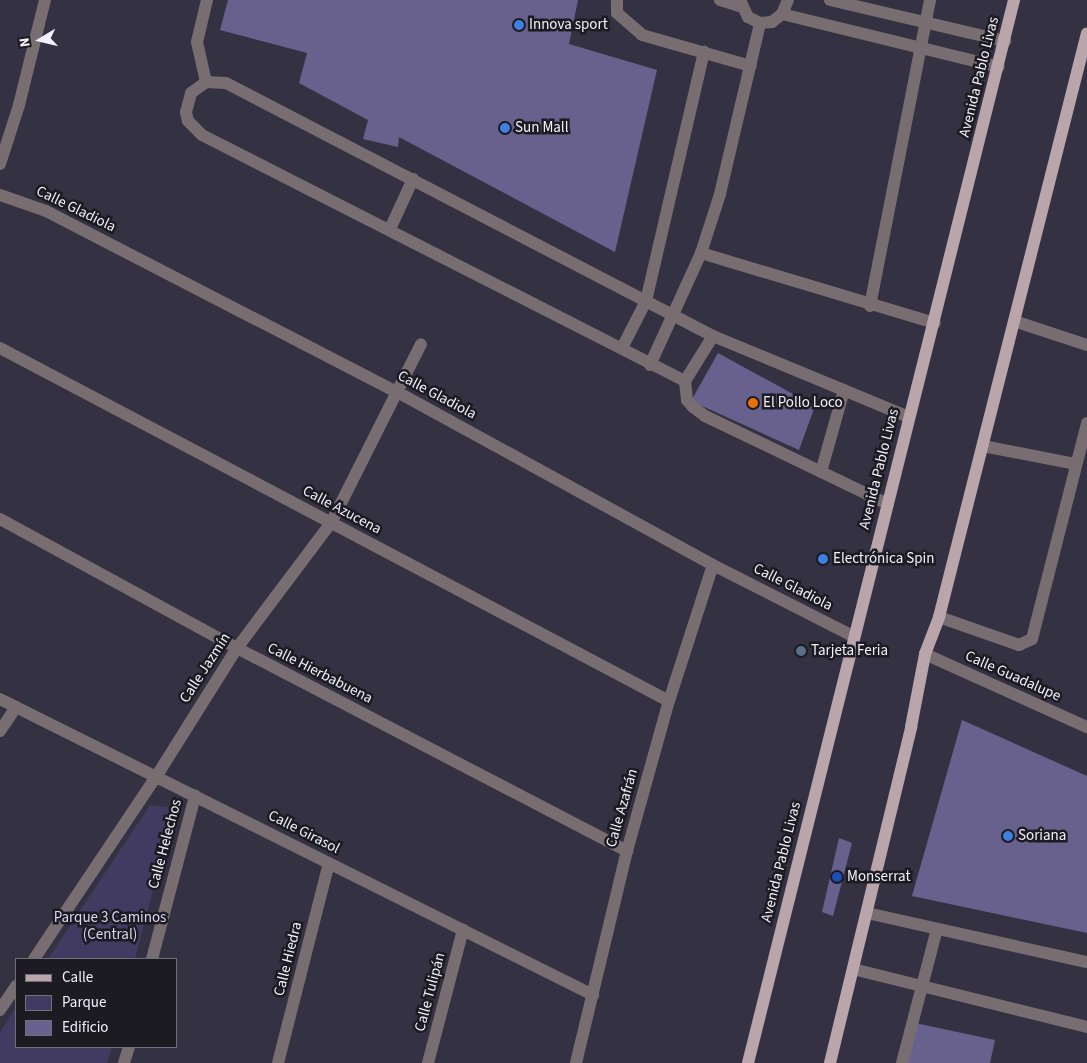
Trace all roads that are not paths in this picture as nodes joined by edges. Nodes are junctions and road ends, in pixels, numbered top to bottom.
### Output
1 (44, 0) edge
2 (207, 0) edge
3 (617, 0) edge
4 (720, 0) edge
5 (788, 0) edge
6 (830, 0) edge
7 (930, 0) edge
8 (1014, 0) edge
9 (740, 3) edge
10 (782, 14) junction
11 (760, 23) junction
12 (926, 23) junction
13 (1087, 33) edge
14 (1005, 41) junction
15 (921, 47) junction
16 (704, 52) junction
17 (751, 66) junction
18 (999, 67) junction
19 (1082, 71) edge
20 (206, 82) junction
21 (0, 164) edge
22 (414, 178) junction
23 (0, 195) edge
24 (390, 229) junction
25 (701, 254) junction
26 (646, 301) junction
27 (870, 306) junction
28 (675, 316) junction
29 (1014, 321) junction
30 (935, 324) junction
31 (713, 336) junction
32 (421, 344) dead end
33 (1087, 345) edge
34 (0, 348) edge
35 (622, 348) junction
36 (650, 365) junction
37 (685, 380) junction
38 (844, 390) junction
39 (399, 393) junction
40 (909, 417) junction
41 (1087, 423) edge
42 (983, 446) junction
43 (1076, 464) junction
44 (821, 472) junction
45 (888, 504) junction
46 (0, 519) edge
47 (331, 523) junction
48 (713, 565) junction
49 (939, 617) junction
50 (853, 636) junction
51 (237, 648) junction
52 (925, 654) junction
53 (0, 698) edge
54 (669, 701) junction
55 (16, 706) junction
56 (1087, 728) edge
57 (0, 731) edge
58 (156, 777) junction
59 (195, 796) junction
60 (627, 851) junction
61 (329, 863) junction
62 (867, 913) junction
63 (937, 929) junction
64 (463, 930) junction
65 (35, 958) edge
66 (152, 958) edge
67 (1087, 962) edge
68 (854, 969) junction
69 (922, 986) junction
70 (15, 988) edge
71 (593, 995) junction
72 (0, 1010) edge
73 (1087, 1027) edge
74 (128, 1048) edge
75 (124, 1063) edge
76 (278, 1063) edge
77 (428, 1063) edge
78 (576, 1063) edge
79 (748, 1063) edge
80 (830, 1063) edge
81 (902, 1063) edge

1 - 21 street
2 - 20 street
3 - 16 street
4 - 9 street
5 - 10 street
6 - 12 street
7 - 12 street
8 - 14 main road, Avenida Pablo Livas
9 - 11 street
10 - 11 street
10 - 15 street
11 - 17 street
12 - 14 street
12 - 15 street
13 - 19 main road
14 - 18 main road, Avenida Pablo Livas
15 - 18 street
15 - 27 street
16 - 17 street
16 - 26 street
17 - 25 street
18 - 30 main road, Avenida Pablo Livas
19 - 29 main road
20 - 22 street
20 - 24 street
22 - 24 street
22 - 26 street
23 - 39 street, Calle Gladiola
24 - 35 street
25 - 27 street
25 - 28 street
26 - 28 street
26 - 35 street
27 - 30 street
28 - 31 street
28 - 36 street
29 - 33 street
29 - 42 main road
30 - 40 main road, Avenida Pablo Livas
31 - 37 street
31 - 38 street
32 - 39 street, Calle Jazmín
34 - 47 street, Calle Azucena
35 - 36 street
36 - 37 street
37 - 44 street
38 - 40 street
38 - 44 street
39 - 47 street, Calle Jazmín
39 - 48 street, Calle Gladiola
40 - 45 main road, Avenida Pablo Livas
41 - 43 street
42 - 43 street
42 - 49 main road
43 - 49 street
44 - 45 street
45 - 50 main road, Avenida Pablo Livas
46 - 51 street, Calle Hierbabuena
47 - 51 street, Calle Jazmín
47 - 54 street, Calle Azucena
48 - 50 street, Calle Gladiola
48 - 54 street, Calle Azafrán
49 - 52 main road
50 - 79 main road, Avenida Pablo Livas
51 - 58 street, Calle Jazmín
51 - 60 street, Calle Hierbabuena
52 - 56 street, Calle Guadalupe
52 - 62 main road
53 - 55 street, Calle Girasol
54 - 60 street, Calle Azafrán
55 - 57 street
55 - 58 street, Calle Girasol
58 - 59 street, Calle Girasol
58 - 65 street, Calle Jazmín
59 - 61 street, Calle Girasol
59 - 66 street, Calle Helechos
60 - 71 street, Calle Azafrán
61 - 64 street, Calle Girasol
61 - 76 street, Calle Hiedra
62 - 63 street
62 - 68 main road
63 - 67 street
63 - 69 street
64 - 71 street, Calle Girasol
64 - 77 street, Calle Tulipán
68 - 69 street
68 - 80 main road
69 - 73 street
69 - 81 street
70 - 72 street
71 - 78 street, Calle Azafrán
74 - 75 street

